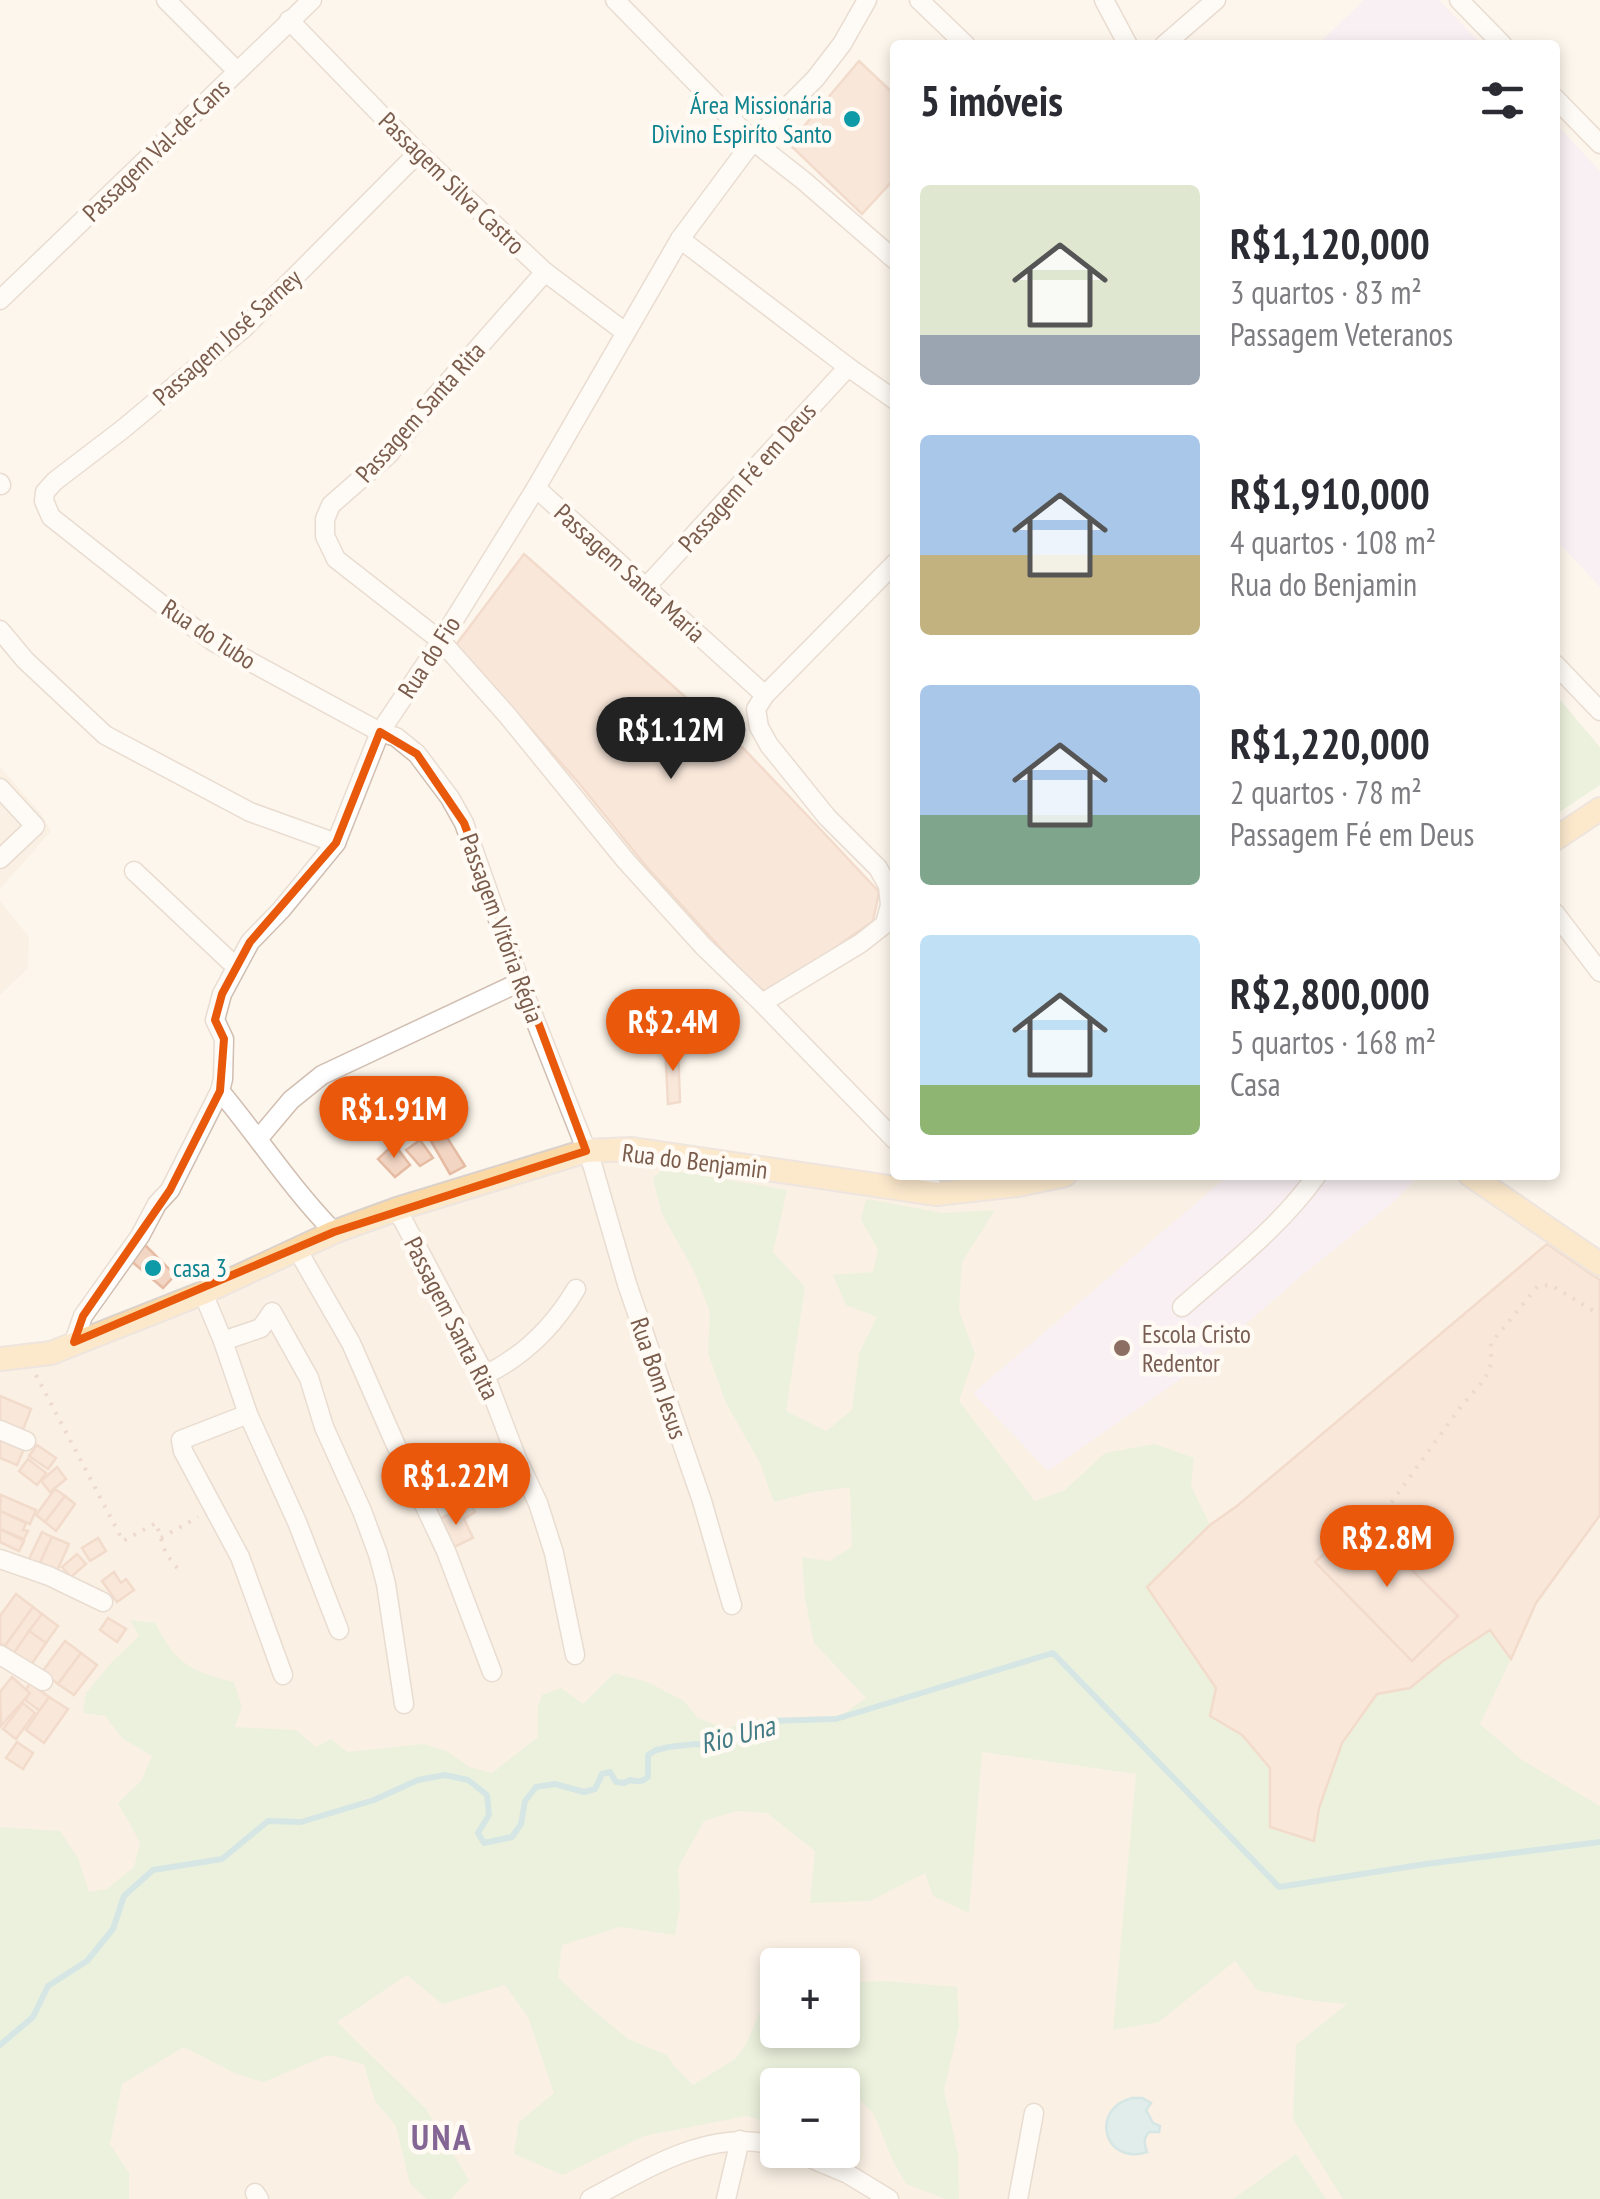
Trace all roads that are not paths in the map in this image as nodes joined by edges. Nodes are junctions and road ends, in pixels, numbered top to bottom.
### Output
1 (166, 0) edge
2 (312, 0) edge
3 (616, 0) edge
4 (866, 0) edge
5 (919, 0) edge
6 (1104, 0) edge
7 (1216, 0) edge
8 (1466, 2) edge
9 (289, 20) junction
10 (961, 40) edge
11 (1125, 40) edge
12 (1170, 40) edge
13 (1500, 40) edge
14 (238, 72) junction
15 (1560, 103) edge
16 (1598, 138) edge
17 (753, 140) junction
18 (418, 153) junction
19 (680, 239) junction
20 (890, 256) edge
21 (544, 272) junction
22 (0, 300) edge
23 (625, 332) junction
24 (848, 366) junction
25 (890, 396) edge
26 (536, 488) junction
27 (51, 517) joint
28 (890, 567) edge
29 (646, 587) junction
30 (0, 630) edge
31 (441, 641) junction
32 (1560, 669) edge
33 (764, 695) junction
34 (1600, 711) edge
35 (380, 732) junction
36 (0, 788) edge
37 (1600, 809) edge
38 (1560, 836) edge
39 (336, 843) junction
40 (0, 859) edge
41 (134, 871) dead end
42 (1560, 920) edge
43 (236, 967) junction
44 (1600, 972) edge
45 (520, 982) junction
46 (762, 1003) junction
47 (220, 1091) junction
48 (890, 1135) edge
49 (259, 1138) junction
50 (586, 1152) junction
51 (890, 1179) edge
52 (897, 1180) edge
53 (1041, 1180) edge
54 (1313, 1180) edge
55 (1477, 1180) edge
56 (931, 1184) edge
57 (397, 1210) junction
58 (334, 1232) junction
59 (297, 1250) junction
60 (1600, 1264) edge
61 (576, 1289) dead end
62 (203, 1293) junction
63 (1182, 1307) dead end
64 (223, 1341) junction
65 (74, 1342) junction
66 (0, 1359) edge
67 (485, 1375) junction
68 (248, 1414) junction
69 (0, 1430) edge
70 (26, 1441) dead end
71 (0, 1559) edge
72 (103, 1602) dead end
73 (732, 1604) dead end
74 (338, 1630) dead end
75 (0, 1655) edge
76 (575, 1655) dead end
77 (492, 1672) dead end
78 (283, 1676) dead end
79 (42, 1681) dead end
80 (404, 1704) dead end
81 (1034, 2113) dead end
82 (740, 2140) junction
83 (760, 2142) edge
84 (834, 2168) edge
85 (590, 2199) edge
86 (726, 2199) edge
87 (890, 2199) edge
88 (1018, 2199) edge

1 - 14 street
2 - 9 street, Passagem Val-de-Cans
3 - 17 street
4 - 17 street, Rua do Fio
5 - 10 street
6 - 11 street
7 - 12 street
8 - 13 street
9 - 14 street, Passagem Val-de-Cans
9 - 18 street, Passagem Silva Castro
14 - 22 street, Passagem Val-de-Cans
15 - 16 street
17 - 19 street, Rua do Fio
17 - 20 street
18 - 21 street, Passagem Silva Castro
18 - 27 street, Passagem José Sarney
19 - 23 street, Rua do Fio
19 - 24 street
21 - 23 street, Passagem Silva Castro
21 - 31 street, Passagem Santa Rita
23 - 26 street, Rua do Fio
24 - 25 street
24 - 29 street, Passagem Fé em Deus
26 - 29 street, Passagem Santa Maria
26 - 31 street, Rua do Fio
27 - 35 street, Rua do Tubo
28 - 33 street
29 - 33 street, Passagem Santa Maria
30 - 39 street
31 - 35 street, Rua do Fio
31 - 46 street
32 - 34 street
33 - 46 street
35 - 39 street, Rua do Fio
35 - 45 street, Passagem Vitória Régia
36 - 40 street
37 - 38 main road
39 - 43 street, Rua do Fio
41 - 43 street
42 - 44 street
43 - 47 street, Rua do Fio
45 - 49 street
45 - 50 street, Passagem Vitória Régia
46 - 48 street
47 - 49 street
47 - 65 street, Rua do Fio
49 - 58 street
50 - 51 main road, Rua do Benjamin
50 - 57 main road, Rua do Benjamin
50 - 73 street, Rua Bom Jesus
52 - 56 main road, Rua do Benjamin
53 - 56 main road, Rua do Benjamin
54 - 63 street
55 - 60 main road
57 - 58 main road, Rua do Benjamin
57 - 67 street, Passagem Santa Rita
58 - 59 main road, Rua do Benjamin
59 - 62 main road, Rua do Benjamin
59 - 77 street
61 - 67 street
62 - 64 street
62 - 65 main road, Rua do Benjamin
64 - 68 street
64 - 80 street
65 - 66 main road, Rua do Benjamin
67 - 76 street, Passagem Santa Rita
68 - 74 street
68 - 78 street
69 - 70 street
71 - 72 street
75 - 79 street
81 - 88 street
82 - 83 street
82 - 85 street
82 - 86 street
84 - 87 street

